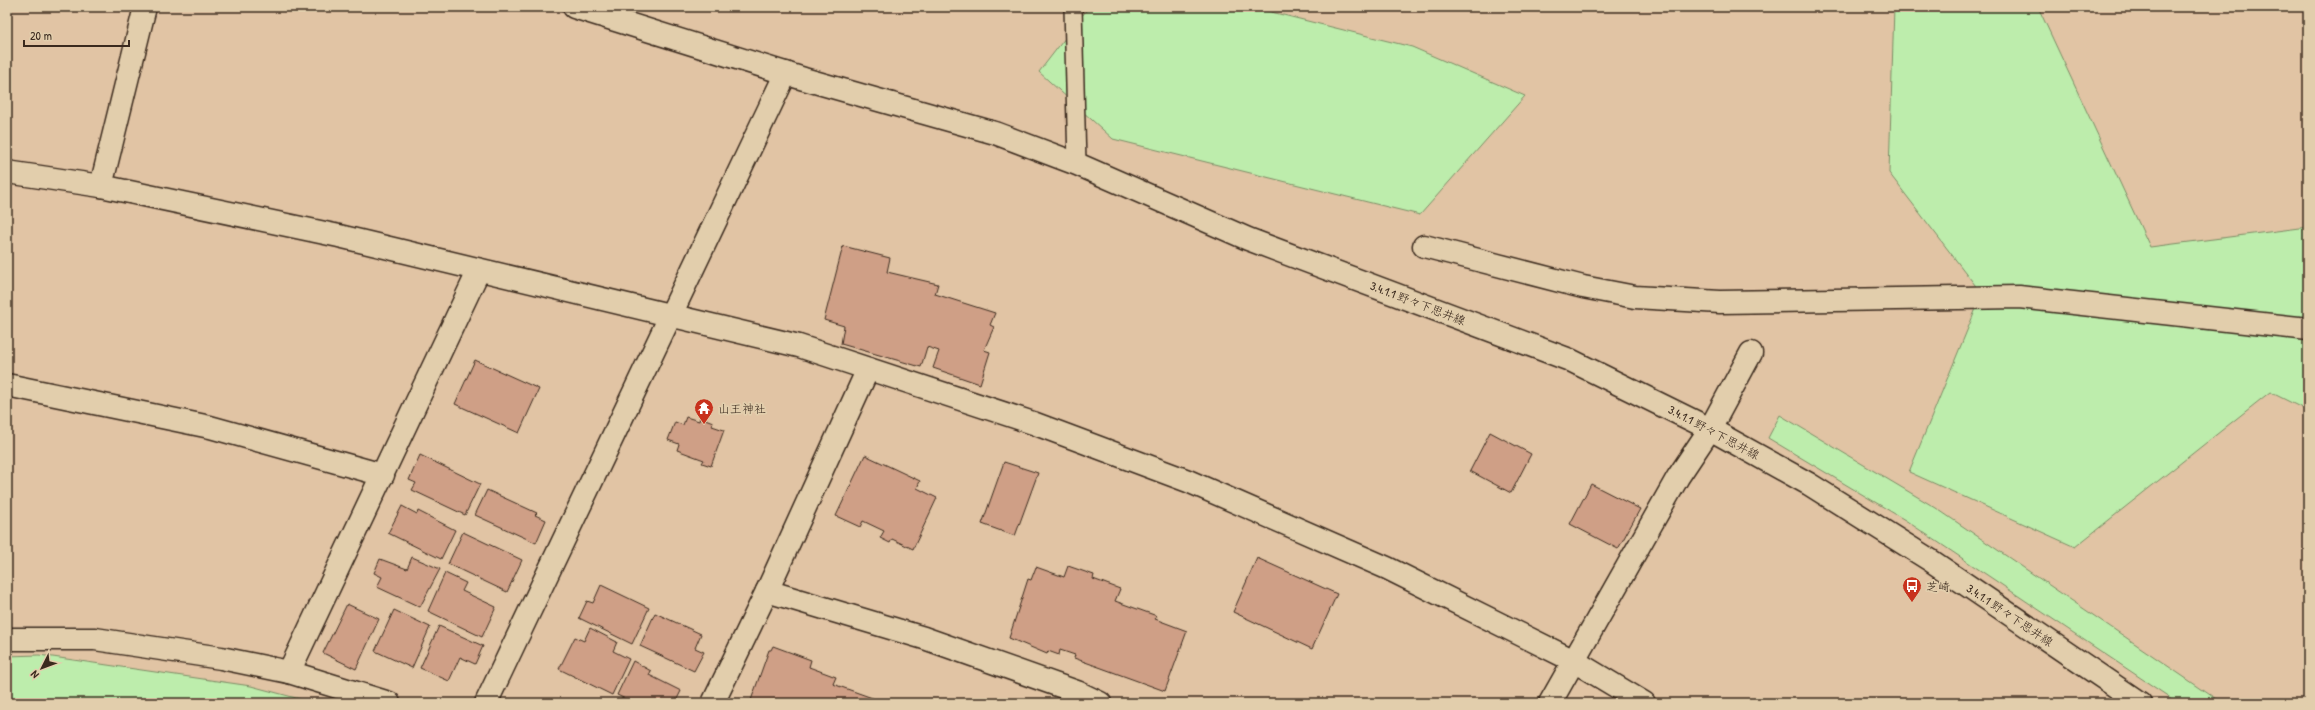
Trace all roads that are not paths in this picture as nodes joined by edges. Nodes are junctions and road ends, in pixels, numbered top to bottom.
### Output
1 (145, 7) edge
2 (574, 7) edge
3 (1073, 7) edge
4 (786, 73) junction
5 (1077, 164) junction
6 (7, 172) edge
7 (101, 186) junction
8 (1424, 246) dead end
9 (479, 270) junction
10 (670, 316) junction
11 (2308, 329) edge
12 (1751, 353) dead end
13 (868, 369) junction
14 (7, 385) edge
15 (1710, 429) junction
16 (383, 474) junction
17 (767, 590) junction
18 (7, 639) edge
19 (1574, 661) junction
20 (289, 672) junction
21 (390, 703) edge
22 (486, 703) edge
23 (713, 703) edge
24 (1100, 703) edge
25 (1550, 703) edge
26 (1644, 703) edge
27 (2140, 703) edge

1 - 7 street
2 - 4 street, 3.4.1.1 野々下思井線
3 - 5 lane
4 - 5 street, 3.4.1.1 野々下思井線
4 - 10 street
5 - 15 street, 3.4.1.1 野々下思井線
6 - 7 street
7 - 9 street
8 - 11 street
9 - 10 street
9 - 16 street
10 - 13 street
10 - 22 street
12 - 15 street
13 - 17 street
13 - 19 street
14 - 16 street
15 - 19 street
15 - 27 street, 3.4.1.1 野々下思井線
16 - 20 street
17 - 23 street
17 - 24 street
18 - 20 street
19 - 25 street
19 - 26 street
20 - 21 street

